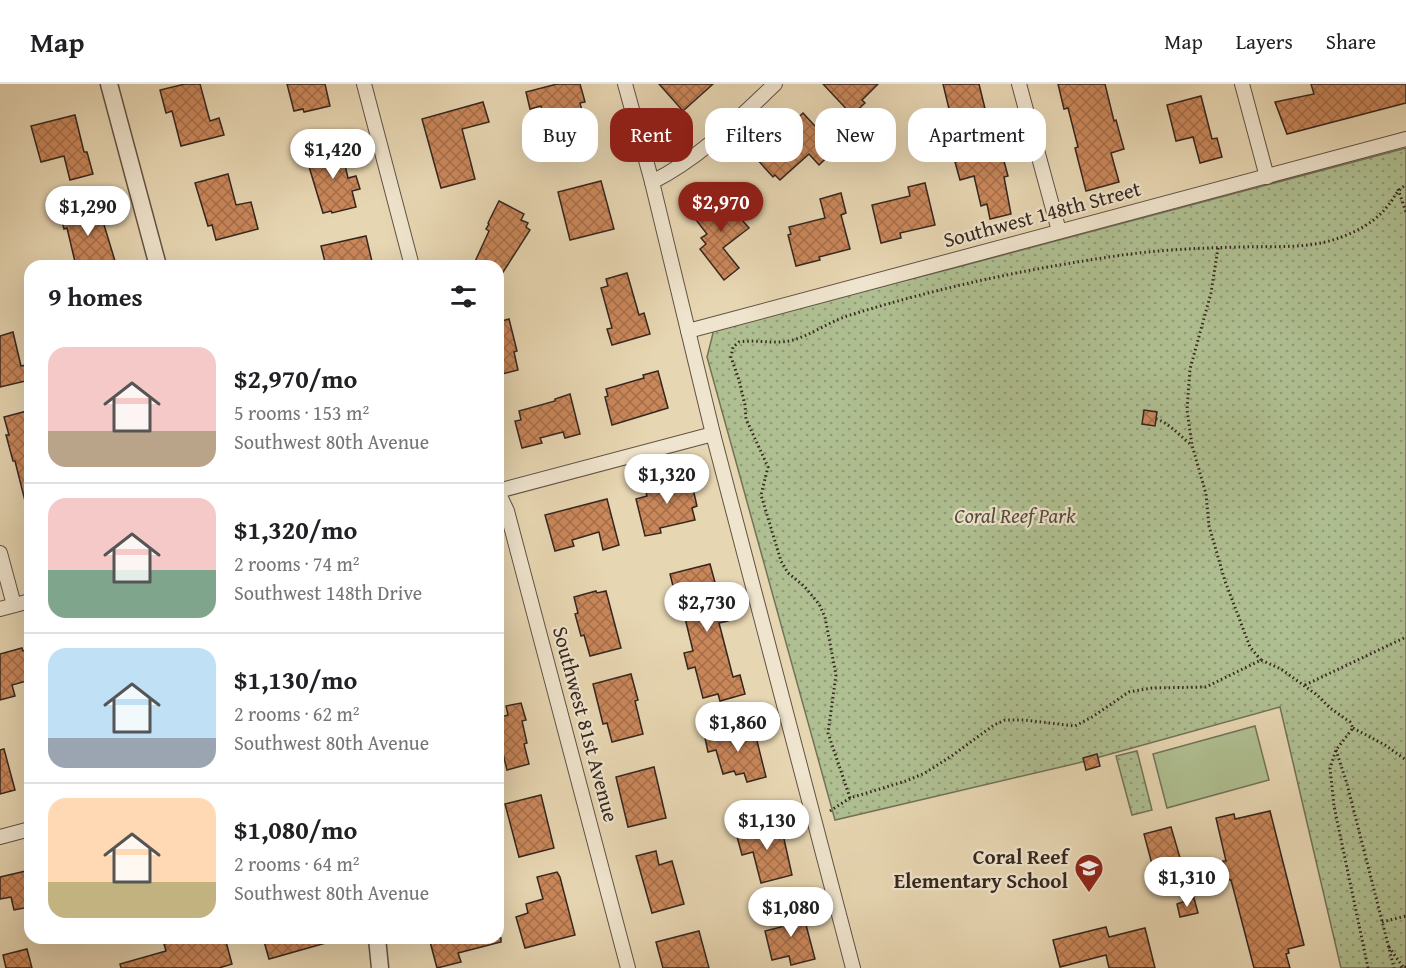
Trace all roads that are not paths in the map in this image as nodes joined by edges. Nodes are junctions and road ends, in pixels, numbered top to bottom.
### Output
1 (109, 84) edge
2 (364, 84) edge
3 (625, 84) edge
4 (775, 84) edge
5 (1019, 84) edge
6 (1242, 84) edge
7 (1406, 139) edge
8 (1267, 177) junction
9 (652, 182) junction
10 (1059, 231) junction
11 (156, 260) edge
12 (410, 260) edge
13 (688, 330) junction
14 (713, 434) junction
15 (504, 489) edge
16 (504, 507) edge
17 (0, 553) edge
18 (24, 603) edge
19 (7, 607) edge
20 (24, 831) edge
21 (0, 837) edge
22 (378, 944) edge
23 (380, 968) edge
24 (628, 968) edge
25 (853, 968) edge

1 - 11 street
2 - 12 street
3 - 9 street
4 - 9 street
5 - 10 street
6 - 8 street
7 - 8 street, Southwest 148th Street
8 - 10 street, Southwest 148th Street
9 - 13 street
10 - 13 street, Southwest 148th Street
13 - 14 street
14 - 15 street
14 - 25 street
16 - 24 street, Southwest 81st Avenue
17 - 19 street
18 - 19 street
20 - 21 street
22 - 23 street

